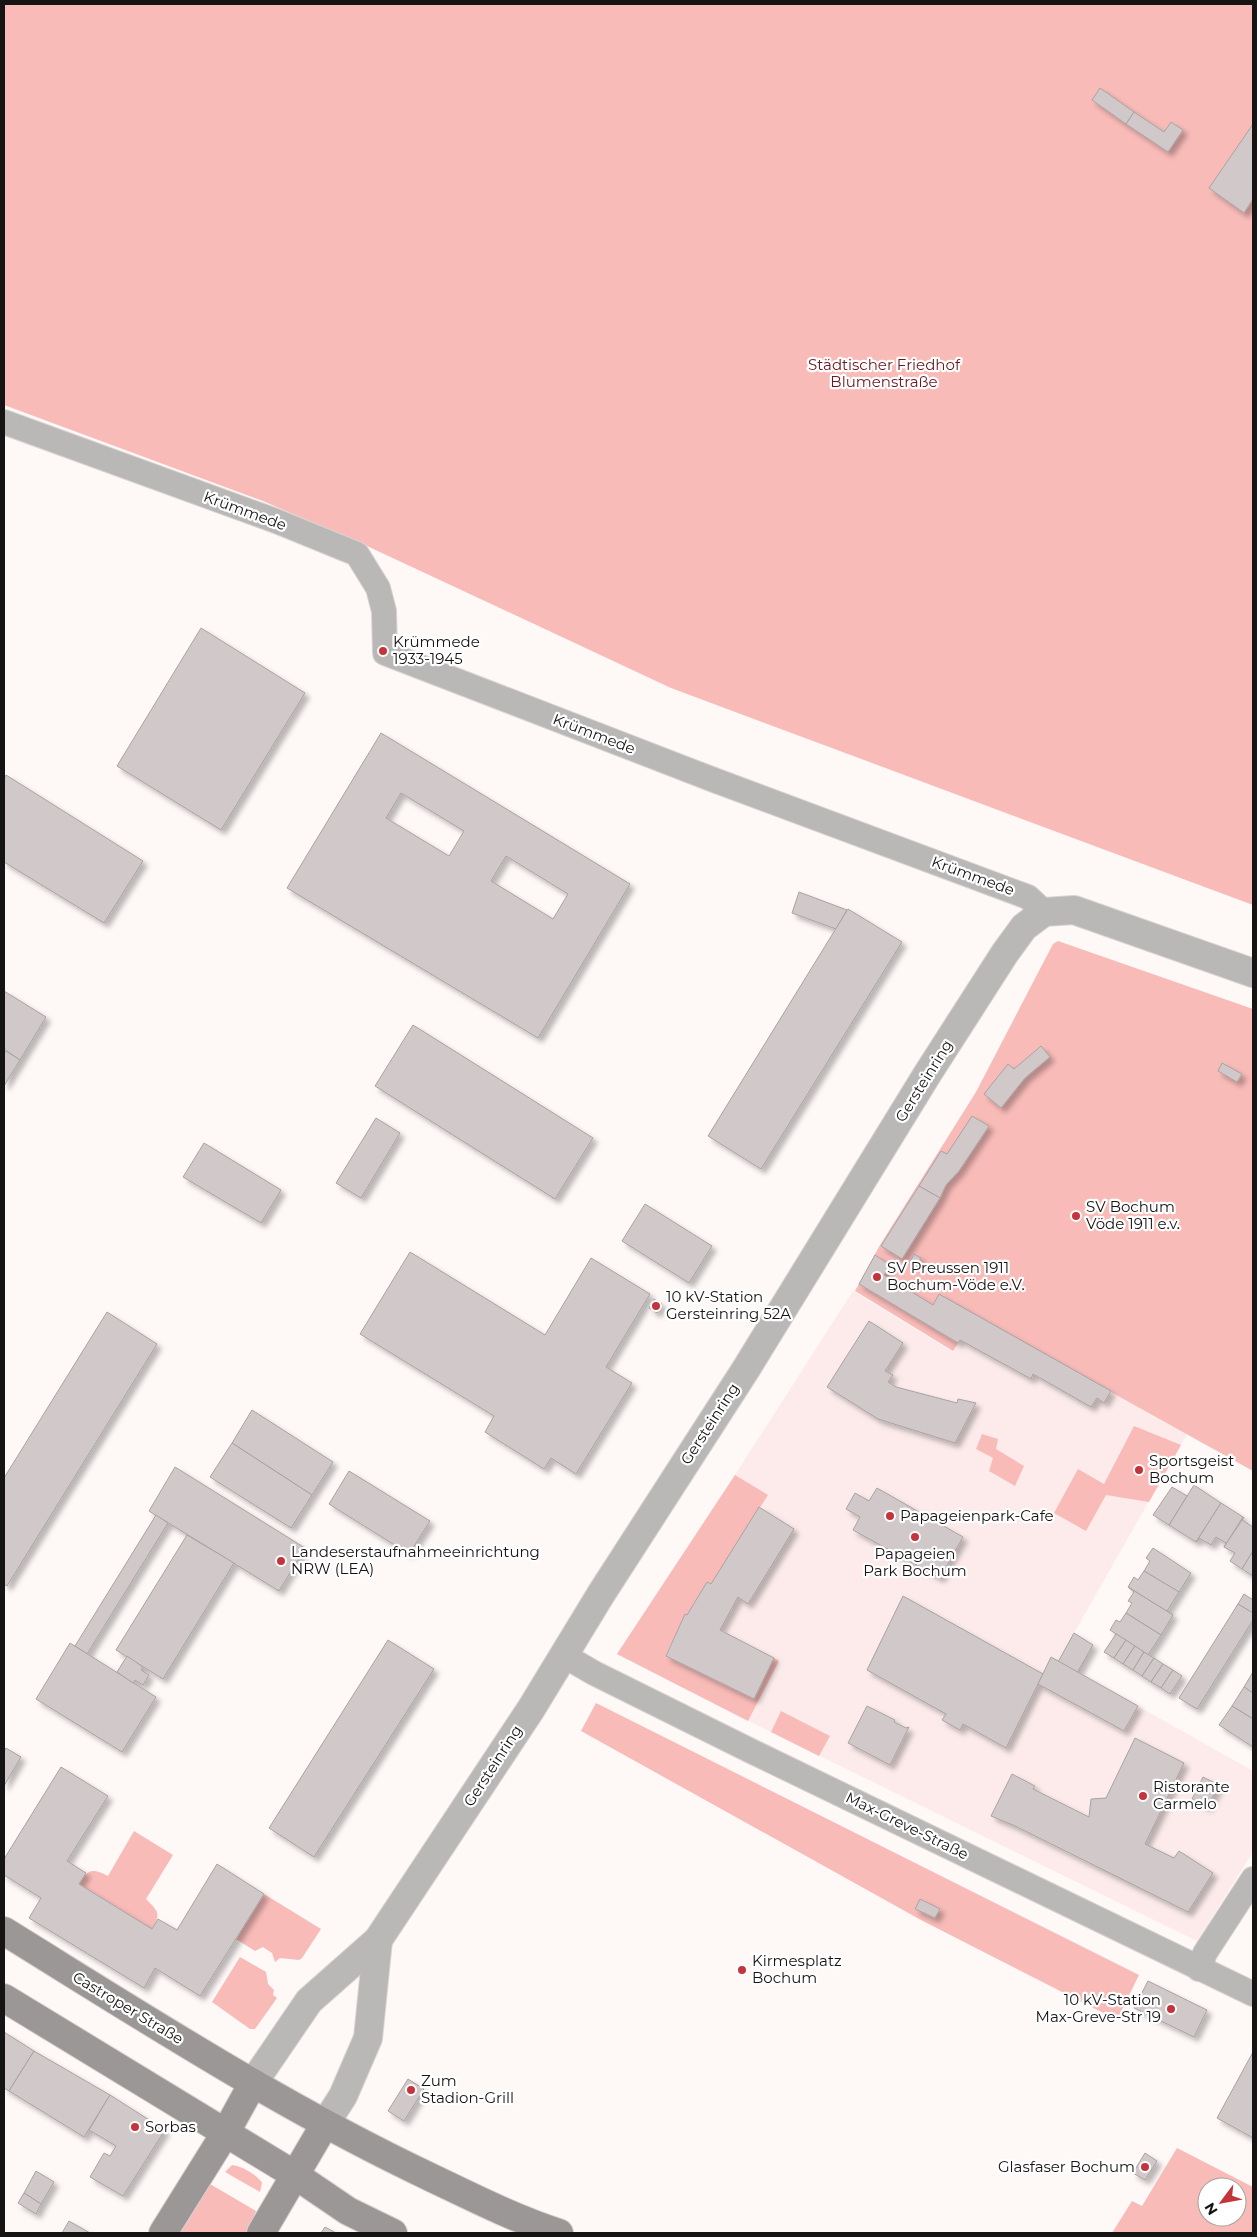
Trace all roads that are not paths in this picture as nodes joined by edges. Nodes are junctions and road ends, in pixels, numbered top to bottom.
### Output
1 (4, 422) edge
2 (1044, 912) junction
3 (1253, 974) edge
4 (563, 1655) junction
5 (1253, 1879) edge
6 (4, 1931) edge
7 (378, 1940) junction
8 (1200, 1969) junction
9 (1253, 1994) edge
10 (4, 1998) edge
11 (253, 2083) junction
12 (325, 2124) junction
13 (226, 2132) junction
14 (295, 2175) junction
15 (163, 2233) edge
16 (261, 2233) edge
17 (393, 2233) edge
18 (559, 2233) edge

1 - 2 street, Krümmede
2 - 3 street
2 - 4 street, Gersteinring
4 - 7 street, Gersteinring
4 - 8 street, Max-Greve-Straße
5 - 8 street
6 - 11 main road, Castroper Straße
7 - 11 street, Gersteinring
7 - 12 street, Gersteinring
8 - 9 street, Max-Greve-Straße
10 - 13 main road
11 - 12 main road, Castroper Straße
11 - 13 main road
12 - 14 main road
12 - 18 main road, Castroper Straße
13 - 14 main road
13 - 15 main road
14 - 16 main road
14 - 17 main road

